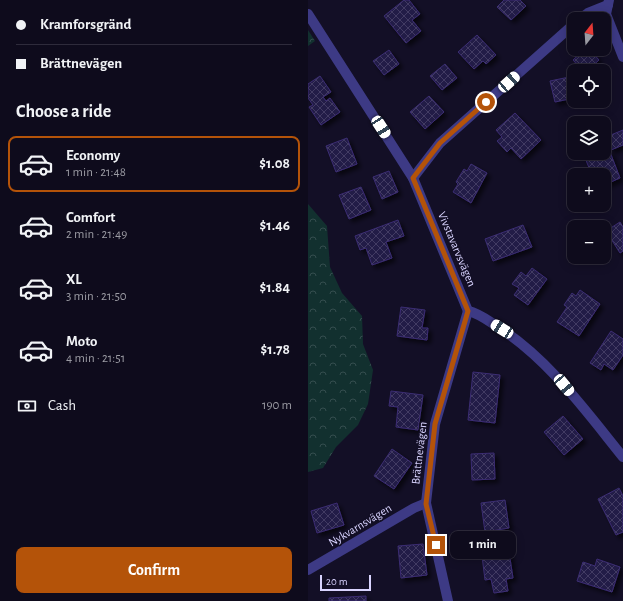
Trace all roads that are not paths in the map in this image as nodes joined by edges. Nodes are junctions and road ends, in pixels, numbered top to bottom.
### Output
1 (608, 3) edge
2 (590, 12) edge
3 (308, 14) edge
4 (567, 30) edge
5 (623, 57) edge
6 (413, 178) junction
7 (468, 311) junction
8 (623, 457) edge
9 (426, 504) junction
10 (308, 570) edge
11 (448, 601) edge

1 - 2 street
1 - 5 street
3 - 6 street, Vivstavarvsvägen
4 - 6 street
6 - 7 street, Vivstavarvsvägen
7 - 8 street
7 - 9 street, Brättnevägen
9 - 10 street, Nykvarnsvägen
9 - 11 street, Brättnevägen

